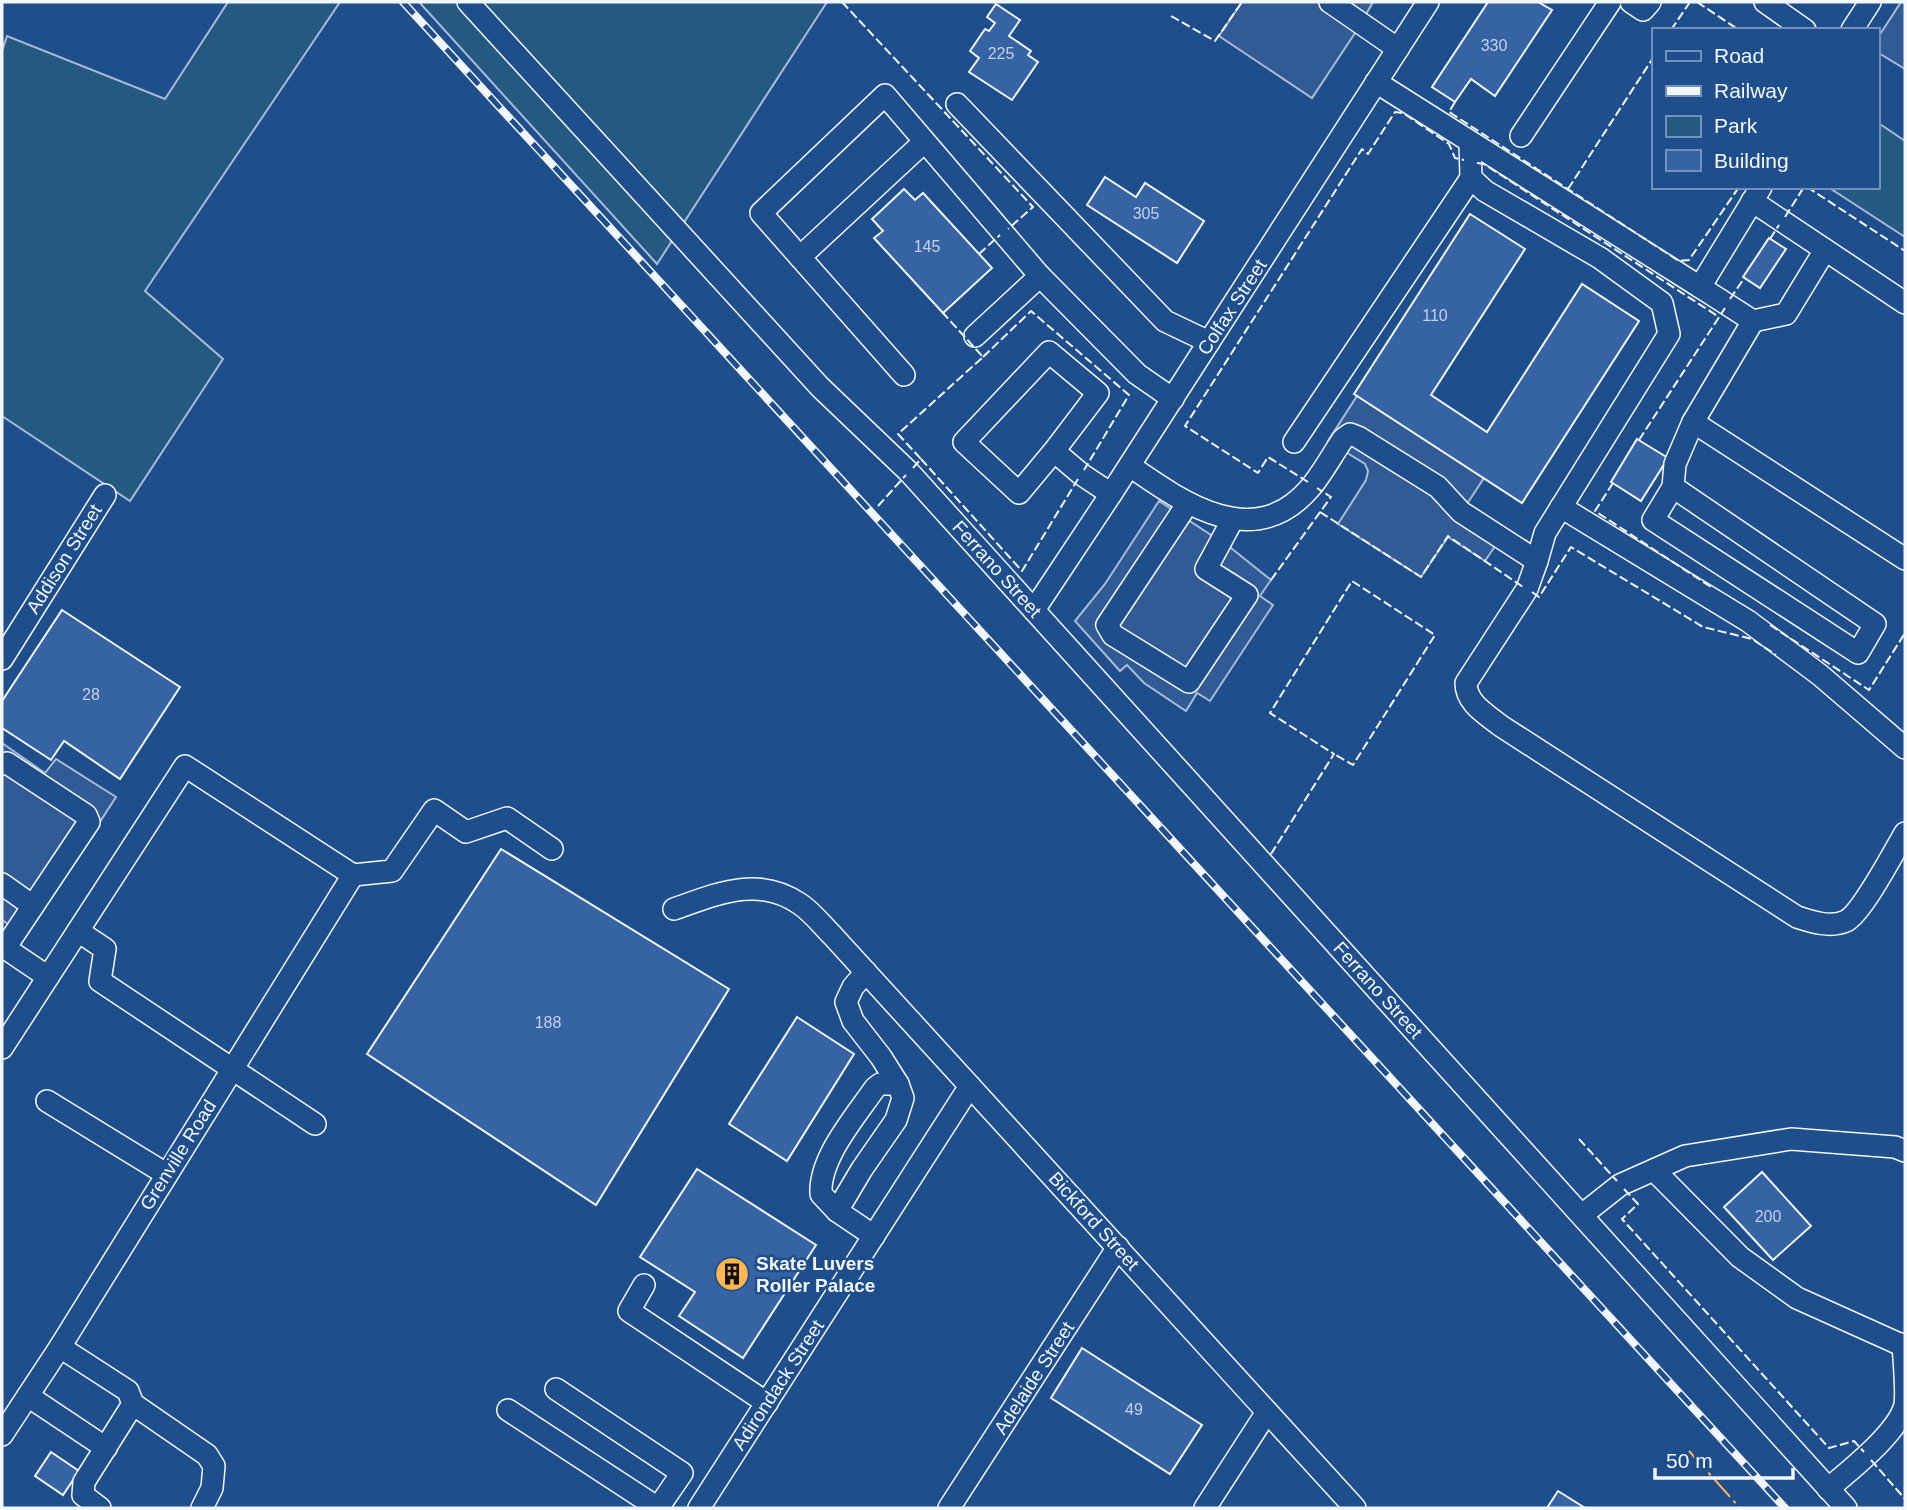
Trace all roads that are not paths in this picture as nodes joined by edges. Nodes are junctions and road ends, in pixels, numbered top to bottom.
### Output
1 (468, 2) edge
2 (1428, 2) edge
3 (1610, 2) edge
4 (1631, 2) edge
5 (1650, 2) edge
6 (1765, 2) edge
7 (1870, 2) edge
8 (1335, 3) edge
9 (1802, 28) edge
10 (1853, 28) edge
11 (1398, 49) junction
12 (1376, 82) junction
13 (957, 104) dead end
14 (1521, 136) dead end
15 (924, 142) junction
16 (1470, 142) junction
17 (1471, 178) junction
18 (1756, 194) edge
19 (1825, 250) junction
20 (800, 257) junction
21 (1040, 276) junction
22 (1700, 287) junction
23 (1905, 303) edge
24 (1753, 321) junction
25 (975, 336) dead end
26 (1209, 342) junction
27 (904, 375) dead end
28 (1173, 399) junction
29 (1693, 422) junction
30 (1294, 442) dead end
31 (1054, 452) junction
32 (1130, 466) junction
33 (1672, 487) junction
34 (1111, 494) junction
35 (105, 495) dead end
36 (1188, 503) junction
37 (1561, 507) junction
38 (1233, 519) junction
39 (1905, 559) edge
40 (1538, 561) junction
41 (1034, 610) junction
42 (2, 659) edge
43 (1905, 748) edge
44 (2, 764) edge
45 (1905, 833) edge
46 (552, 849) dead end
47 (354, 875) junction
48 (2, 884) edge
49 (33, 906) junction
50 (674, 909) dead end
51 (78, 932) junction
52 (3, 947) edge
53 (866, 972) junction
54 (48, 977) junction
55 (2, 1048) edge
56 (233, 1067) junction
57 (898, 1084) junction
58 (970, 1086) junction
59 (47, 1101) dead end
60 (315, 1124) dead end
61 (1905, 1151) edge
62 (1654, 1170) junction
63 (166, 1174) junction
64 (837, 1211) junction
65 (1582, 1215) junction
66 (874, 1236) junction
67 (1118, 1247) junction
68 (644, 1285) dead end
69 (1904, 1345) edge
70 (60, 1347) junction
71 (556, 1389) dead end
72 (28, 1396) junction
73 (767, 1403) junction
74 (133, 1404) junction
75 (508, 1410) dead end
76 (1267, 1412) junction
77 (2, 1435) edge
78 (106, 1448) junction
79 (1828, 1489) junction
80 (100, 1508) edge
81 (201, 1508) edge
82 (658, 1508) edge
83 (699, 1508) edge
84 (949, 1508) edge
85 (1205, 1508) edge
86 (1355, 1508) edge
87 (1846, 1508) edge

1 - 41 street, Ferrano Street
2 - 11 street, Colfax Street
3 - 14 street
4 - 5 street
6 - 9 street
7 - 10 street
8 - 11 street
11 - 12 street, Colfax Street
12 - 16 street
12 - 26 street, Colfax Street
13 - 26 street
15 - 20 street
15 - 20 street
15 - 21 street
16 - 17 street
16 - 22 street
17 - 30 street
17 - 37 street
18 - 19 street
18 - 22 street
19 - 23 street
19 - 24 street
20 - 27 street
21 - 25 street
21 - 28 street
22 - 24 street
24 - 29 street
26 - 28 street, Colfax Street
28 - 32 street, Colfax Street
29 - 33 street
29 - 39 street
31 - 31 street
31 - 34 street
32 - 34 street, Colfax Street
32 - 36 street
33 - 33 street
34 - 41 street, Colfax Street
35 - 42 street, Addison Street
36 - 38 street
36 - 38 street
37 - 40 street
37 - 43 street
38 - 40 street
40 - 45 street
41 - 65 street, Ferrano Street
44 - 49 street
46 - 47 street
47 - 51 street
47 - 56 street, Grenville Road
48 - 49 street
49 - 52 street
50 - 53 street, Bickford Street
51 - 54 street
51 - 56 street
52 - 54 street
53 - 57 street
53 - 58 street, Bickford Street
54 - 55 street
56 - 60 street
56 - 63 street, Grenville Road
57 - 64 street
57 - 64 street
58 - 66 street, Adirondack Street
58 - 67 street, Bickford Street
59 - 63 street
61 - 62 street
62 - 65 street
62 - 69 street
63 - 70 street, Grenville Road
64 - 66 street
65 - 79 street, Ferrano Street
66 - 73 street, Adirondack Street
67 - 76 street, Bickford Street
67 - 84 street, Adelaide Street
68 - 73 street
69 - 79 street
70 - 72 street, Grenville Road
70 - 74 street
71 - 82 street
72 - 77 street, Grenville Road
72 - 78 street
73 - 83 street, Adirondack Street
74 - 78 street
74 - 81 street
75 - 82 street
76 - 85 street
76 - 86 street, Bickford Street
78 - 80 street
79 - 87 street, Ferrano Street

